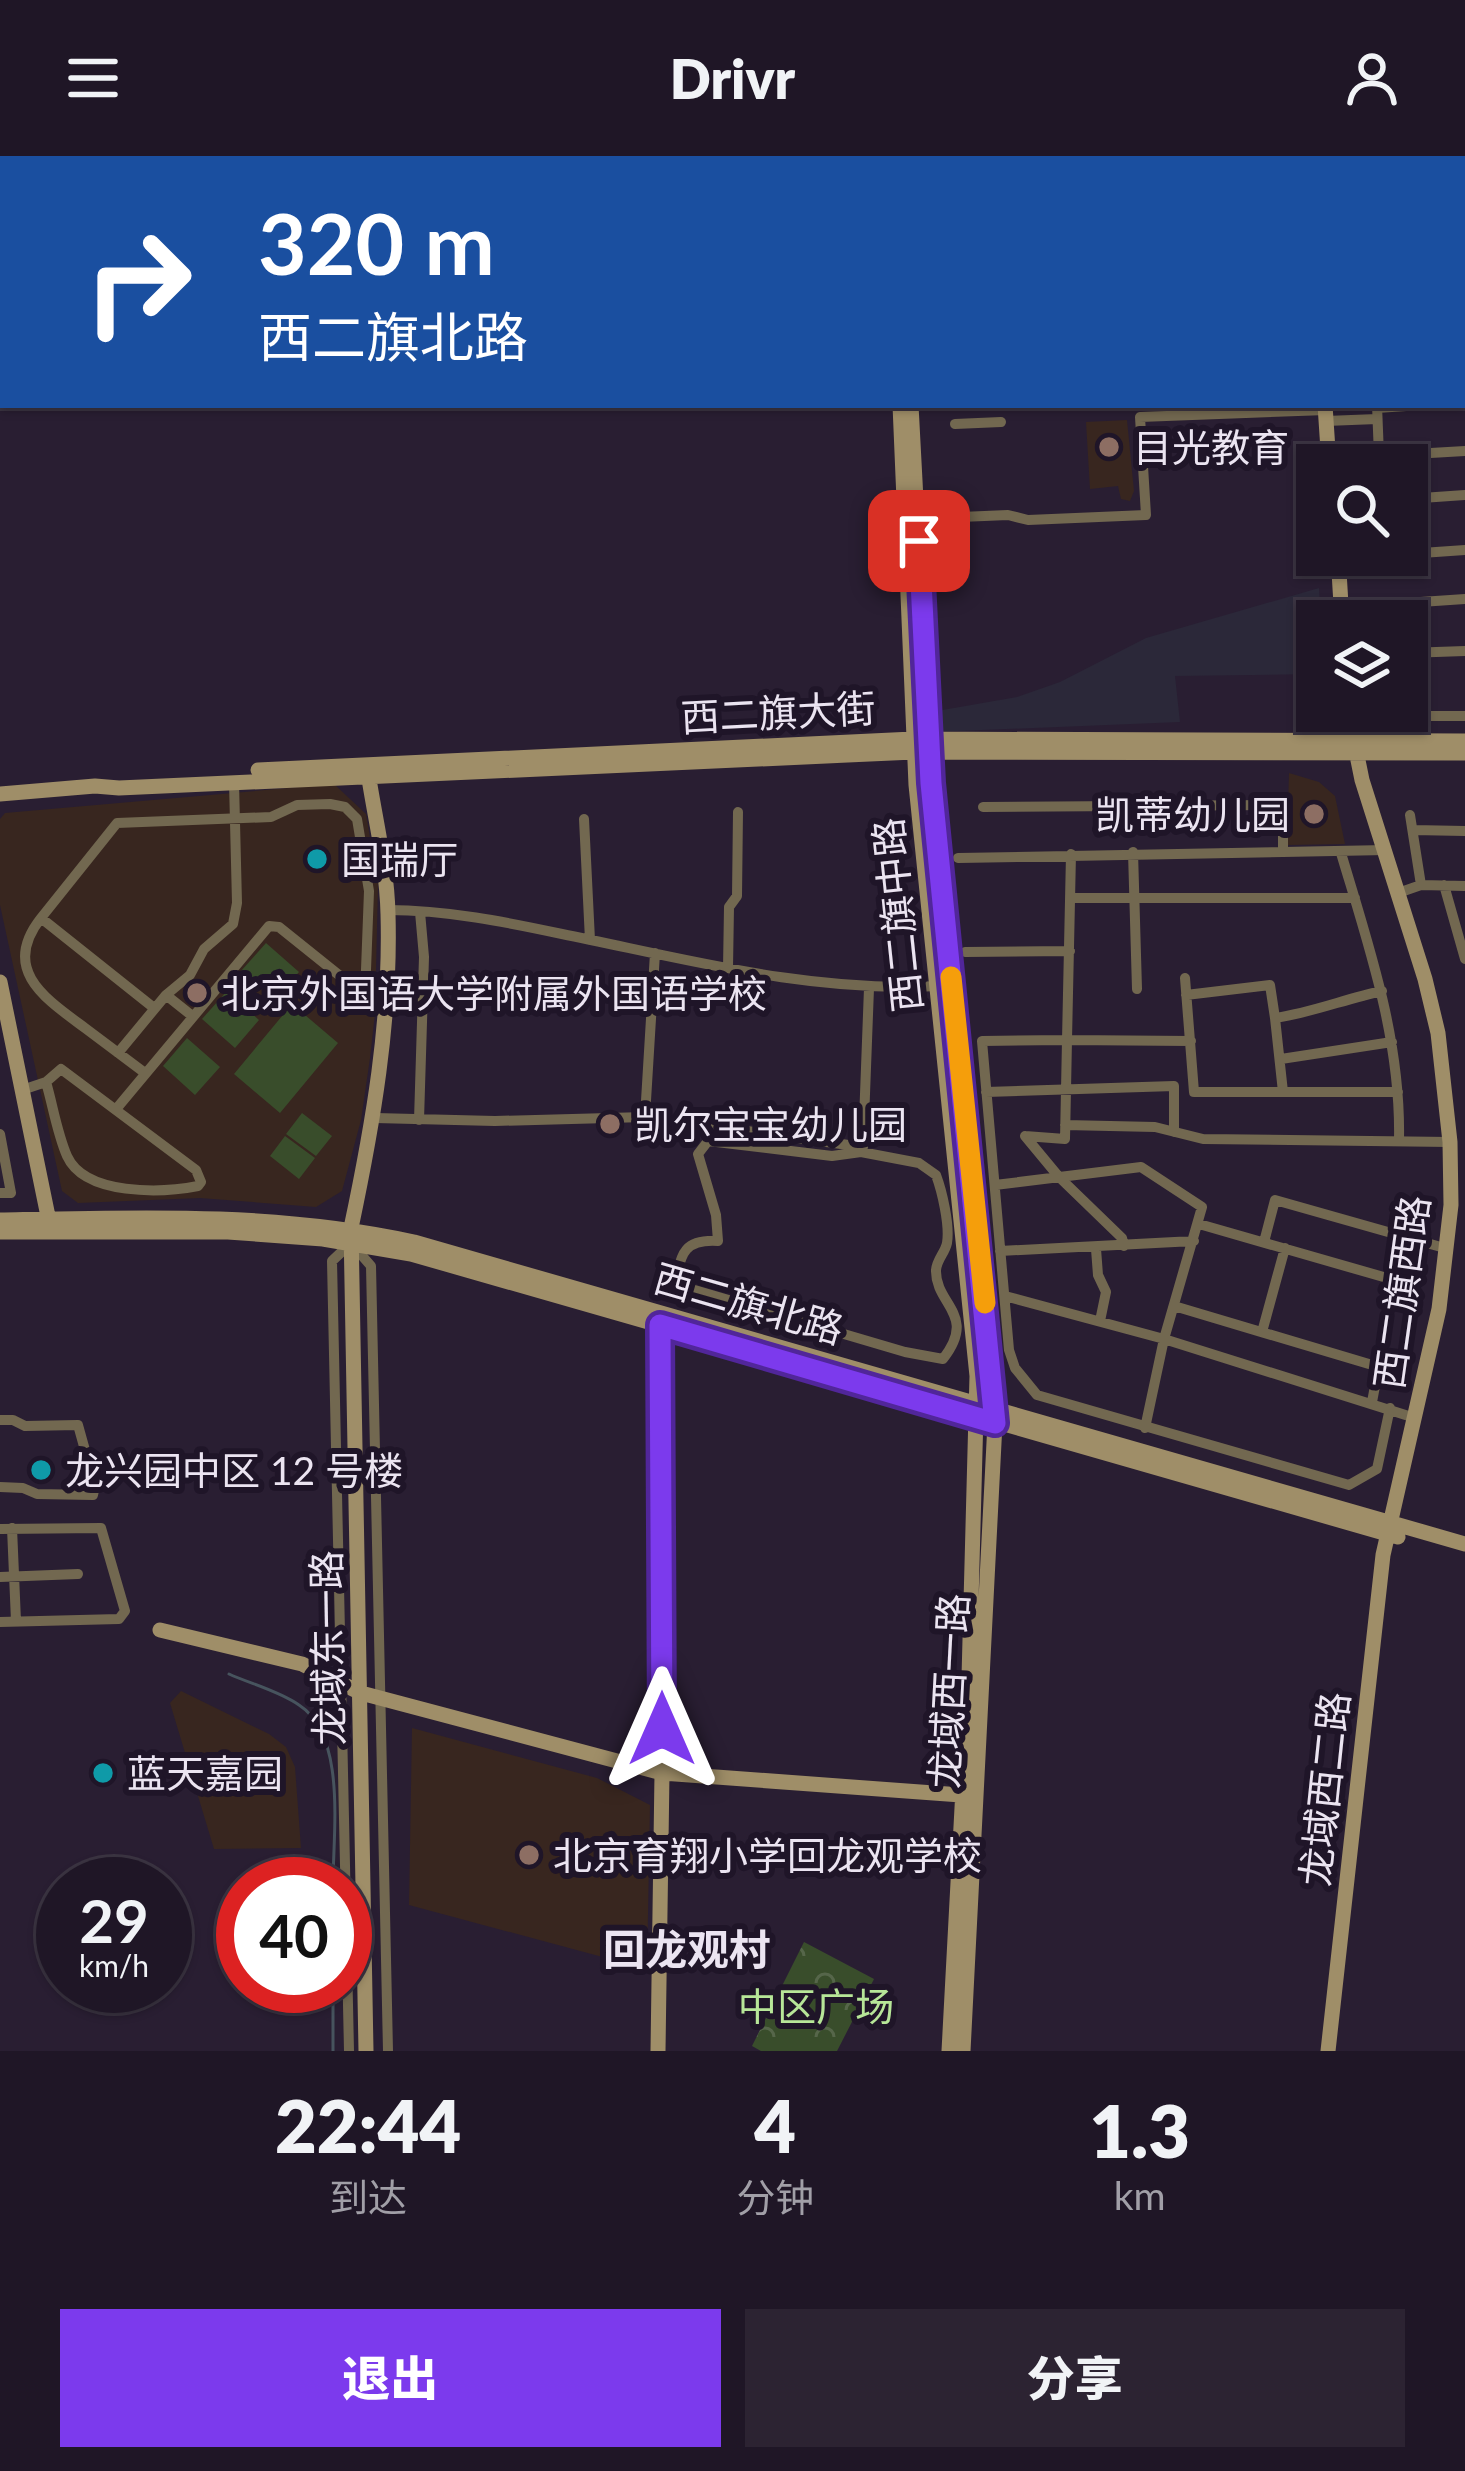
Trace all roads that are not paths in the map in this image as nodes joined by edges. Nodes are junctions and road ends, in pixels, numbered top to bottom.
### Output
1 (900, 408) edge
2 (911, 408) edge
3 (1377, 411) edge
4 (1326, 412) edge
5 (1001, 422) dead end
6 (955, 424) dead end
7 (1328, 444) edge
8 (1379, 444) edge
9 (1465, 451) edge
10 (1428, 455) edge
11 (1465, 495) edge
12 (1428, 498) edge
13 (909, 518) junction
14 (1465, 550) edge
15 (1428, 553) edge
16 (1465, 599) edge
17 (1428, 601) edge
18 (1465, 651) edge
19 (1428, 652) edge
20 (1428, 716) edge
21 (1465, 716) edge
22 (1351, 732) edge
23 (1465, 741) edge
24 (921, 746) junction
25 (1353, 747) junction
26 (1465, 753) edge
27 (368, 769) junction
28 (234, 782) junction
29 (95, 786) junction
30 (0, 794) edge
31 (983, 807) dead end
32 (738, 812) dead end
33 (1410, 815) dead end
34 (236, 818) junction
35 (584, 819) dead end
36 (1412, 830) junction
37 (1465, 831) edge
38 (1386, 850) junction
39 (1283, 852) junction
40 (1133, 853) junction
41 (1340, 853) junction
42 (1071, 854) junction
43 (958, 858) dead end
44 (1420, 885) junction
45 (1444, 886) junction
46 (1465, 886) edge
47 (1398, 893) junction
48 (1071, 898) junction
49 (1134, 898) junction
50 (1355, 898) junction
51 (388, 910) junction
52 (420, 912) junction
53 (41, 918) junction
54 (233, 924) junction
55 (253, 940) junction
56 (590, 940) junction
57 (1070, 951) junction
58 (965, 952) dead end
59 (655, 953) junction
60 (199, 959) junction
61 (1465, 959) edge
62 (728, 968) junction
63 (221, 978) junction
64 (1185, 979) dead end
65 (0, 982) edge
66 (937, 986) junction
67 (868, 988) junction
68 (1137, 989) dead end
69 (1382, 991) junction
70 (166, 995) junction
71 (1186, 995) junction
72 (365, 996) junction
73 (387, 998) junction
74 (154, 1008) junction
75 (191, 1015) junction
76 (1275, 1018) junction
77 (1067, 1040) junction
78 (1191, 1041) junction
79 (1392, 1042) junction
80 (118, 1053) junction
81 (1281, 1059) junction
82 (145, 1073) junction
83 (46, 1082) junction
84 (22, 1090) junction
85 (1066, 1090) junction
86 (986, 1092) junction
87 (1282, 1092) junction
88 (1398, 1092) junction
89 (117, 1108) junction
90 (645, 1117) junction
91 (375, 1118) junction
92 (419, 1120) junction
93 (1065, 1125) junction
94 (1174, 1132) junction
95 (0, 1134) edge
96 (1399, 1140) junction
97 (1450, 1142) junction
98 (2, 1155) edge
99 (1059, 1177) junction
100 (995, 1185) junction
101 (0, 1192) edge
102 (0, 1220) edge
103 (1198, 1224) junction
104 (50, 1225) junction
105 (0, 1232) edge
106 (351, 1236) junction
107 (1403, 1237) junction
108 (1194, 1240) junction
109 (1264, 1242) junction
110 (1124, 1246) junction
111 (1285, 1248) junction
112 (1096, 1249) junction
113 (1448, 1249) junction
114 (1000, 1251) junction
115 (1394, 1280) junction
116 (968, 1285) junction
117 (939, 1286) junction
118 (1005, 1296) junction
119 (1174, 1306) junction
120 (1100, 1321) junction
121 (660, 1325) junction
122 (1262, 1332) junction
123 (1164, 1339) junction
124 (1378, 1367) junction
125 (1372, 1402) junction
126 (1390, 1408) junction
127 (985, 1412) junction
128 (1415, 1418) junction
129 (0, 1420) edge
130 (1145, 1428) junction
131 (0, 1487) edge
132 (6, 1528) edge
133 (1389, 1529) junction
134 (1465, 1544) edge
135 (1465, 1554) edge
136 (78, 1574) dead end
137 (14, 1576) junction
138 (0, 1577) edge
139 (16, 1621) junction
140 (0, 1622) edge
141 (160, 1630) dead end
142 (361, 1693) junction
143 (380, 1698) junction
144 (662, 1774) junction
145 (961, 1795) junction
146 (349, 2051) edge
147 (366, 2051) edge
148 (388, 2051) edge
149 (658, 2051) edge
150 (949, 2051) edge
151 (963, 2051) edge
152 (1328, 2051) edge

1 - 13 main road, 西二旗中路
2 - 13 main road, 西二旗中路
3 - 4 street
3 - 8 street
4 - 7 main road
4 - 13 street
5 - 6 street
9 - 10 street
11 - 12 street
13 - 24 main road, 西二旗中路
14 - 15 street
16 - 17 street
18 - 19 street
20 - 21 street
22 - 25 main road, 西二旗西路
23 - 25 main road, 西二旗大街
24 - 25 main road, 西二旗大街
24 - 27 main road, 西二旗大街
24 - 66 main road, 西二旗中路
24 - 127 main road, 西二旗中路
25 - 26 main road, 西二旗大街
25 - 38 main road, 西二旗西路
27 - 28 main road, 西二旗大街
27 - 29 main road, 西二旗大街
27 - 51 main road, 龙域东一路
28 - 29 main road, 西二旗大街
28 - 34 street
29 - 30 main road, 西二旗大街
31 - 39 street
32 - 62 street
33 - 36 street
34 - 53 street
34 - 54 street
34 - 72 street
35 - 56 street
36 - 37 street
36 - 44 street
38 - 41 street
38 - 47 main road, 西二旗西路
39 - 40 street
39 - 41 street
40 - 42 street
40 - 49 street
41 - 50 street
42 - 43 street
42 - 48 street
44 - 45 street
44 - 47 street
45 - 46 street
45 - 61 street
47 - 97 main road, 西二旗西路
48 - 49 street
48 - 57 street
49 - 50 street
49 - 68 street
50 - 69 street
51 - 52 street
51 - 73 main road, 龙域东一路
52 - 56 street
52 - 92 street
53 - 74 street
53 - 80 street
54 - 55 street
54 - 60 street
55 - 63 street
55 - 72 street
56 - 59 street
57 - 58 street
57 - 77 street
59 - 62 street
59 - 90 street
60 - 63 street
60 - 70 street
62 - 67 street
63 - 75 street
64 - 71 street
65 - 84 main road
66 - 67 street
66 - 116 main road, 西二旗中路
67 - 90 street
69 - 76 street
69 - 79 street
70 - 74 street
70 - 75 street
71 - 76 street
71 - 78 street
72 - 73 street
73 - 91 main road, 龙域东一路
74 - 80 street
75 - 82 street
76 - 81 street
77 - 78 street
77 - 85 street
77 - 86 street
78 - 87 street
79 - 81 street
79 - 88 street
80 - 82 street
81 - 87 street
82 - 89 street
83 - 84 street
83 - 89 street
83 - 89 street
84 - 104 main road
85 - 86 street
85 - 93 street
85 - 94 street
86 - 100 street
87 - 88 street
88 - 96 street
90 - 92 street
91 - 92 street
91 - 106 main road, 龙域东一路
93 - 94 street
93 - 99 street
94 - 96 street
95 - 98 street
96 - 97 street
97 - 113 main road, 西二旗西路
98 - 101 street
99 - 100 street
99 - 103 street
99 - 110 street
100 - 114 street
102 - 104 main road, 西二旗北路
103 - 108 street
103 - 109 street
104 - 105 main road, 西二旗北路
104 - 106 main road, 西二旗北路
106 - 121 main road, 西二旗北路
106 - 127 main road, 西二旗北路
106 - 142 main road, 龙域东一路
106 - 143 street
106 - 146 street
107 - 109 street
107 - 113 street
107 - 115 street
108 - 110 street
108 - 119 street
109 - 111 street
110 - 112 street
111 - 115 street
111 - 122 street
112 - 114 street
112 - 120 street
113 - 128 main road, 西二旗西路
114 - 118 street
115 - 124 street
116 - 117 street
116 - 127 main road, 西二旗中路
117 - 117 street
118 - 120 street
118 - 130 street
119 - 122 street
119 - 123 street
120 - 123 street
121 - 127 main road, 西二旗北路
121 - 144 main road
122 - 124 street
123 - 125 street
123 - 130 street
124 - 125 street
125 - 126 street
126 - 128 street
126 - 130 street
127 - 133 main road, 西二旗北路
127 - 145 main road, 龙域西一路
127 - 151 main road, 龙域西一路
128 - 133 main road, 西二旗西路
129 - 131 street
132 - 137 street
132 - 139 street
133 - 134 main road, 西二旗北路
133 - 135 main road, 西二旗北路
133 - 152 main road, 龙域西二路
136 - 137 street
137 - 138 street
137 - 139 street
139 - 140 street
141 - 142 main road
142 - 143 main road
142 - 147 main road, 龙域东一路
143 - 144 main road
143 - 148 street
144 - 145 main road
144 - 149 main road
145 - 150 main road, 龙域西一路

